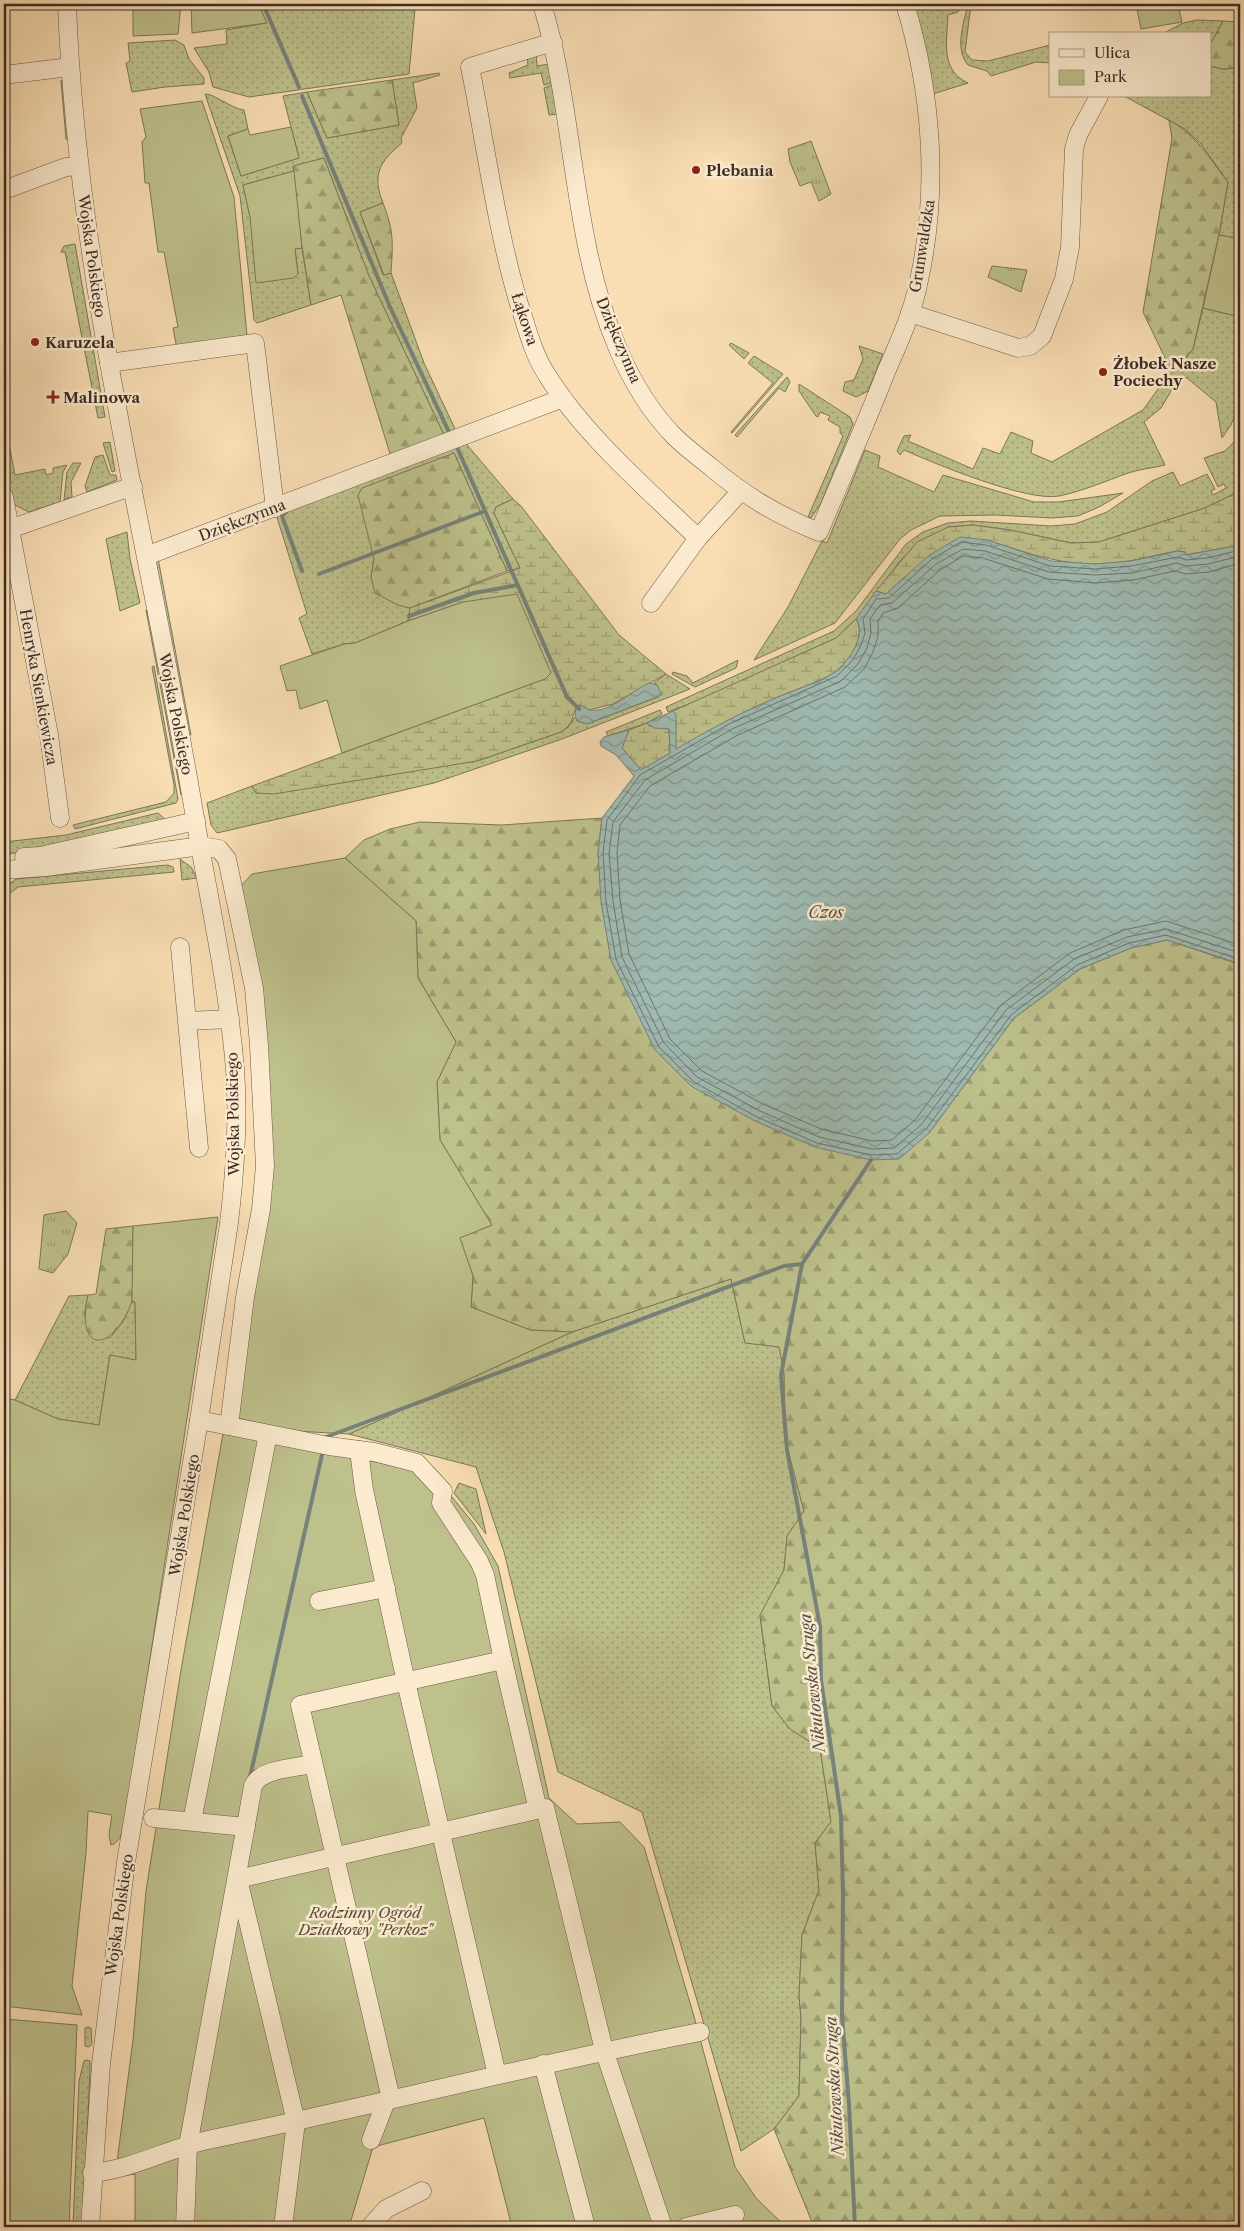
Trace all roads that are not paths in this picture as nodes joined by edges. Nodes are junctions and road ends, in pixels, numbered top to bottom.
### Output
1 (67, 4) edge
2 (542, 4) edge
3 (905, 4) edge
4 (553, 42) junction
5 (70, 67) junction
6 (4, 75) edge
7 (1097, 98) edge
8 (79, 166) junction
9 (4, 190) edge
10 (910, 313) junction
11 (109, 363) junction
12 (563, 398) junction
13 (132, 486) junction
14 (740, 492) junction
15 (4, 497) edge
16 (275, 508) junction
17 (6, 530) edge
18 (818, 532) joint
19 (698, 538) junction
20 (146, 556) junction
21 (651, 603) dead end
22 (60, 818) dead end
23 (196, 821) junction
24 (201, 846) junction
25 (4, 859) edge
26 (4, 870) edge
27 (180, 947) dead end
28 (230, 1019) junction
29 (188, 1021) junction
30 (199, 1148) dead end
31 (199, 1420) junction
32 (229, 1426) junction
33 (268, 1434) junction
34 (359, 1450) junction
35 (386, 1588) junction
36 (319, 1601) dead end
37 (503, 1660) junction
38 (406, 1682) junction
39 (312, 1764) junction
40 (538, 1810) junction
41 (153, 1818) dead end
42 (192, 1821) junction
43 (246, 1827) junction
44 (440, 1832) junction
45 (335, 1856) junction
46 (238, 1879) junction
47 (700, 2032) dead end
48 (604, 2050) junction
49 (543, 2064) junction
50 (497, 2075) junction
51 (388, 2100) junction
52 (296, 2122) junction
53 (371, 2140) dead end
54 (188, 2146) junction
55 (92, 2173) junction
56 (422, 2191) dead end
57 (734, 2215) dead end
58 (90, 2227) edge
59 (184, 2227) edge
60 (283, 2227) edge
61 (370, 2227) edge
62 (586, 2227) edge
63 (663, 2227) edge
64 (686, 2227) edge

1 - 5 street, Wojska Polskiego
2 - 4 street, Dziękczynna
3 - 10 street, Grunwaldzka
4 - 12 street, Łąkowa
4 - 14 street, Dziękczynna
5 - 6 street
5 - 8 street, Wojska Polskiego
7 - 10 street
8 - 9 street
8 - 11 street, Wojska Polskiego
10 - 18 street, Grunwaldzka
11 - 13 street, Wojska Polskiego
11 - 16 street
12 - 16 street, Dziękczynna
12 - 19 street, Łąkowa
13 - 17 street
13 - 20 street, Wojska Polskiego
14 - 18 street, Dziękczynna
14 - 19 street
15 - 17 street, Henryka Sienkiewicza
16 - 20 street, Dziękczynna
17 - 22 street, Henryka Sienkiewicza
19 - 21 street
20 - 23 street, Wojska Polskiego
23 - 24 street, Wojska Polskiego
23 - 25 street
24 - 26 street
24 - 28 street, Wojska Polskiego
24 - 32 street
27 - 29 street
28 - 29 street
28 - 31 street, Wojska Polskiego
29 - 30 street
31 - 32 street
31 - 55 street, Wojska Polskiego
32 - 33 street
33 - 34 street
33 - 42 street
34 - 35 street
34 - 37 street
35 - 36 street
35 - 38 street
37 - 38 street
37 - 40 street
38 - 39 street
38 - 44 street
39 - 43 street
39 - 45 street
40 - 44 street
40 - 48 street
41 - 42 street
42 - 43 street
43 - 46 street
44 - 45 street
44 - 50 street
45 - 46 street
45 - 51 street
46 - 52 street
46 - 54 street
47 - 48 street
48 - 49 street
48 - 63 street
49 - 50 street
49 - 62 street
50 - 51 street
51 - 52 street
51 - 53 street
52 - 54 street
52 - 60 street
54 - 55 street
54 - 59 street
55 - 58 street, Wojska Polskiego
56 - 61 street
57 - 64 street

